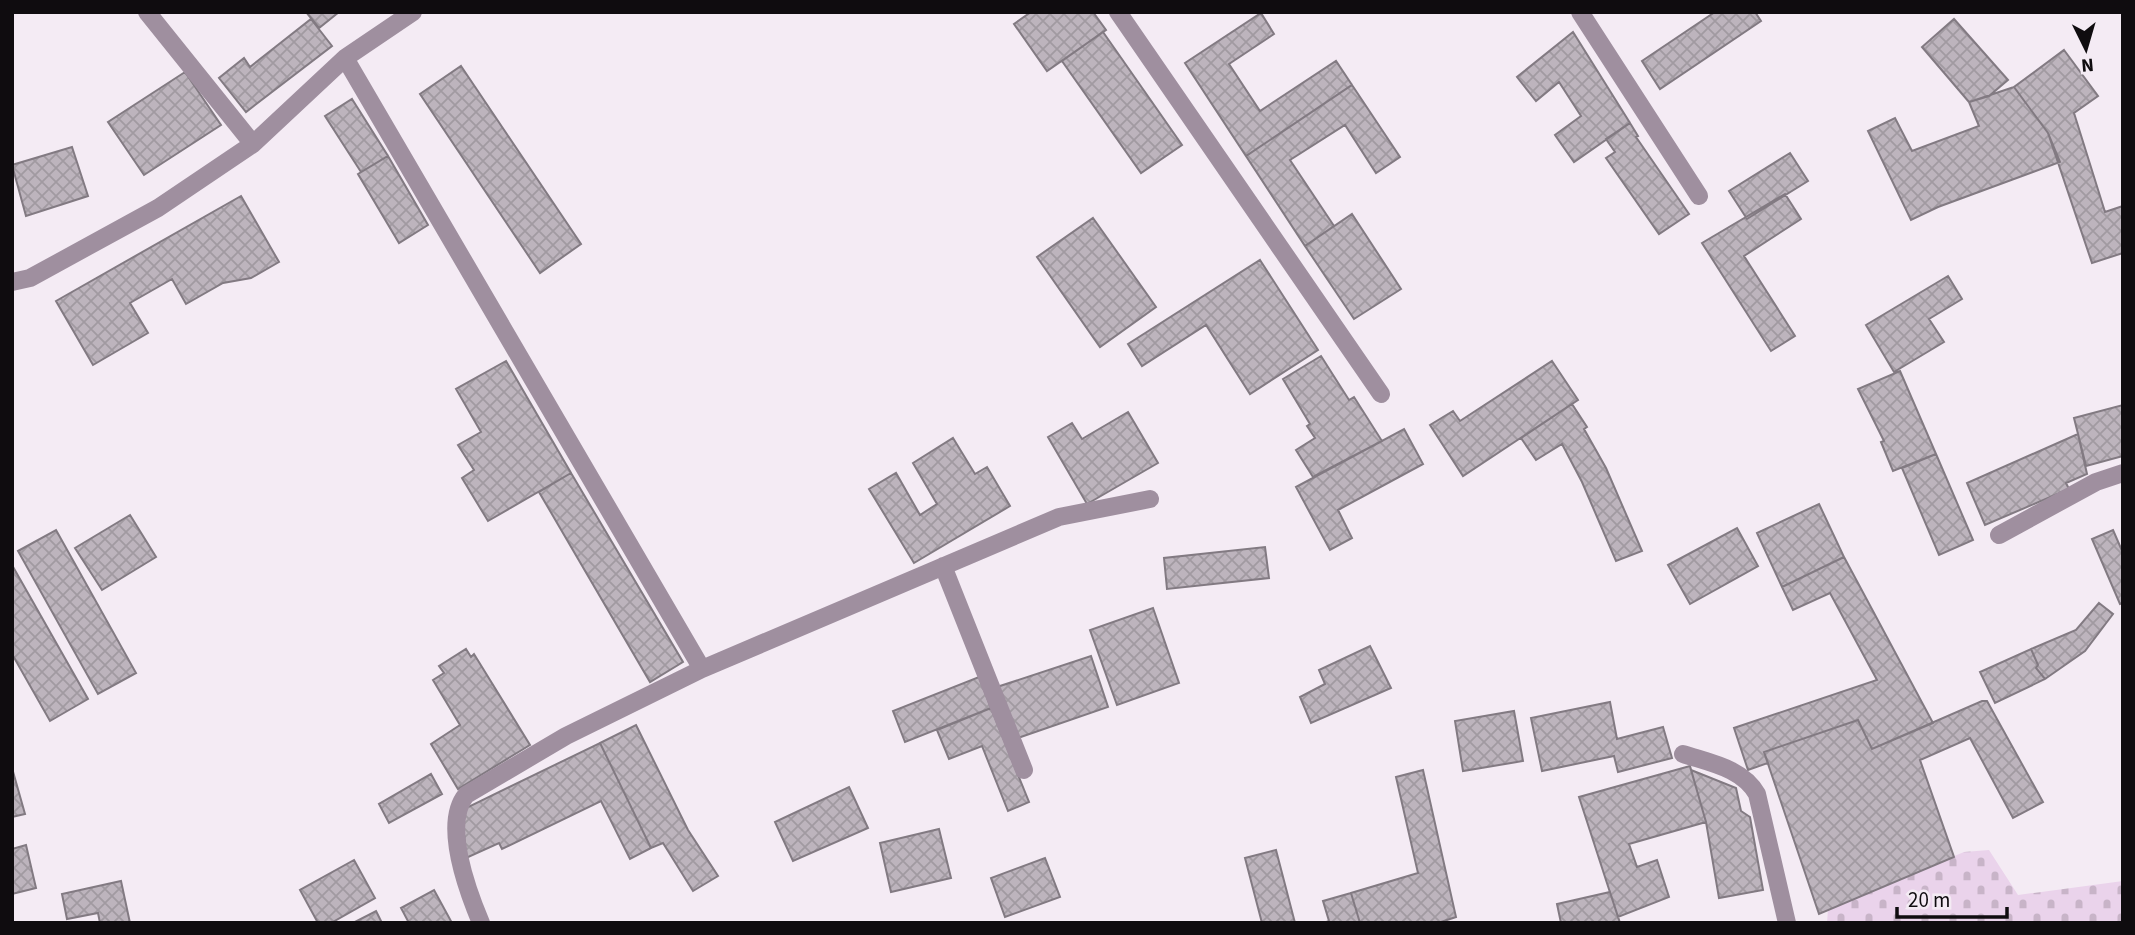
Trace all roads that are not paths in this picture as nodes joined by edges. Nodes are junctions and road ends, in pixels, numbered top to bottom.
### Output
1 (147, 12) edge
2 (414, 12) edge
3 (1118, 12) edge
4 (1580, 12) edge
5 (345, 58) junction
6 (253, 144) junction
7 (1699, 196) dead end
8 (12, 282) edge
9 (1381, 394) dead end
10 (2123, 473) edge
11 (1150, 499) dead end
12 (1999, 535) dead end
13 (943, 566) junction
14 (702, 669) junction
15 (1683, 754) dead end
16 (1024, 770) dead end
17 (481, 923) edge
18 (1787, 923) edge

1 - 6 lane
2 - 5 lane
3 - 9 lane
4 - 7 lane
5 - 6 lane
5 - 14 lane
6 - 8 lane
10 - 12 lane
11 - 13 lane
13 - 14 lane
13 - 16 lane
14 - 17 lane
15 - 18 lane

